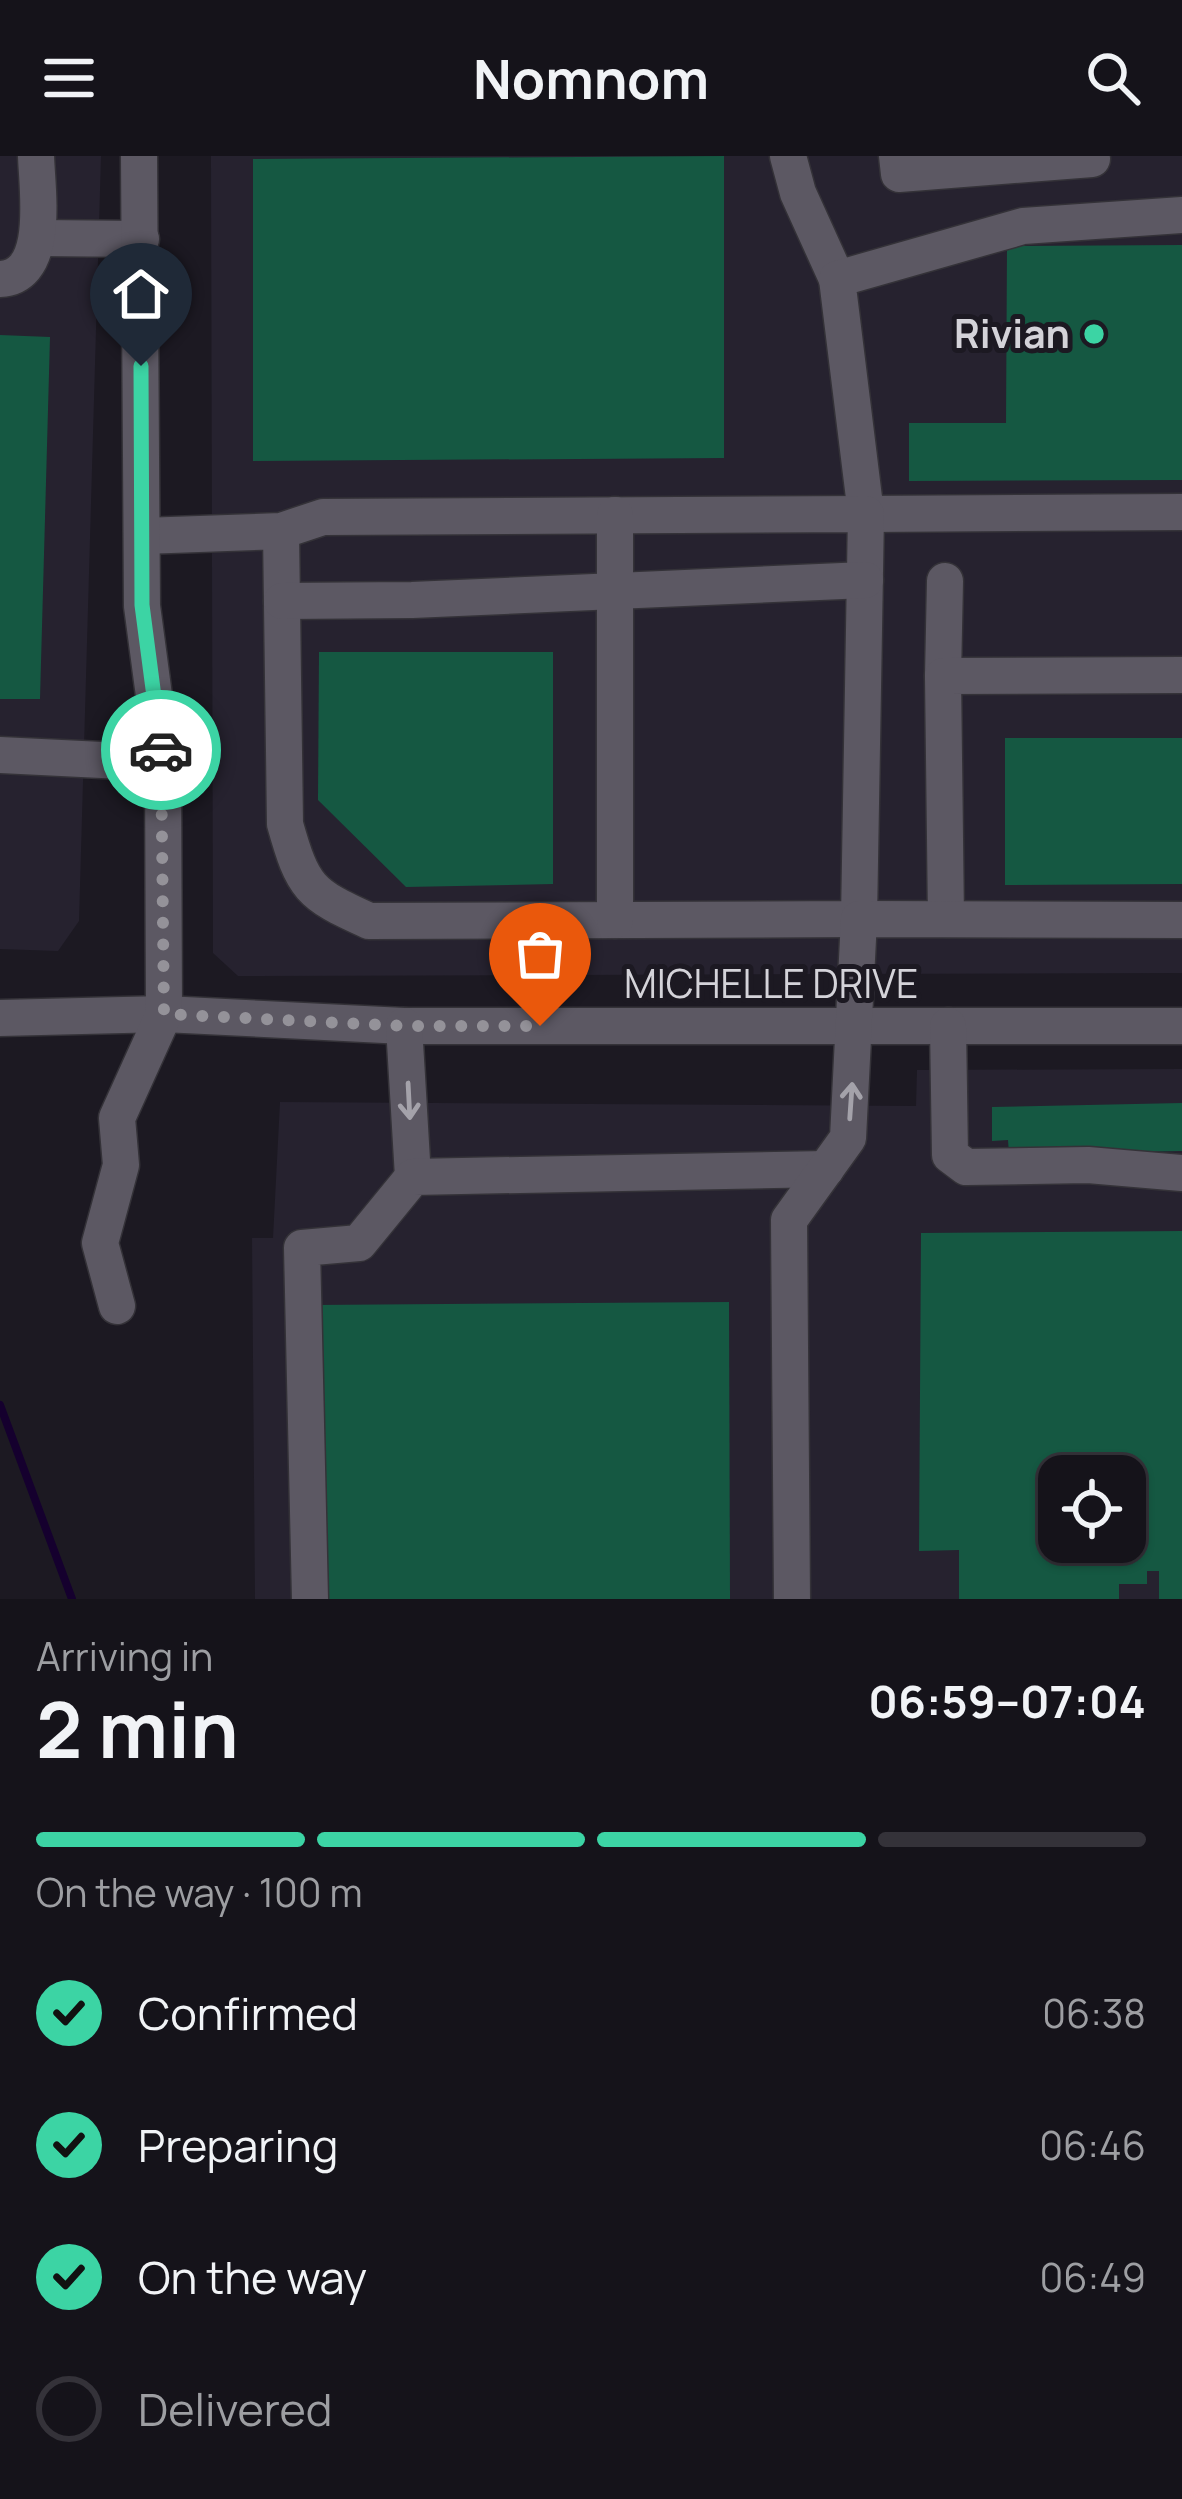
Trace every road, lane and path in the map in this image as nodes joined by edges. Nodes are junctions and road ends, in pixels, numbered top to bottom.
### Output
1 (36, 156) edge
2 (139, 156) edge
3 (788, 156) edge
4 (897, 156) edge
5 (1102, 157) edge
6 (37, 194) junction
7 (0, 195) edge
8 (1182, 215) edge
9 (39, 238) junction
10 (141, 239) junction
11 (837, 279) junction
12 (0, 280) edge
13 (1182, 512) edge
14 (866, 514) junction
15 (615, 515) junction
16 (281, 531) junction
17 (142, 536) junction
18 (865, 580) junction
19 (945, 581) dead end
20 (616, 591) junction
21 (282, 601) junction
22 (1182, 675) edge
23 (943, 676) junction
24 (0, 754) edge
25 (163, 763) junction
26 (859, 919) junction
27 (946, 919) junction
28 (615, 920) junction
29 (1182, 920) edge
30 (164, 1014) junction
31 (0, 1018) edge
32 (404, 1026) junction
33 (856, 1026) junction
34 (948, 1026) junction
35 (1182, 1026) edge
36 (826, 1169) junction
37 (1182, 1173) edge
38 (413, 1177) junction
39 (117, 1306) dead end
40 (310, 1599) edge
41 (792, 1599) edge

1 - 6 street
2 - 10 street
3 - 11 street
4 - 5 street
6 - 7 street
6 - 9 street
8 - 11 street
9 - 10 street
9 - 12 street
10 - 17 street
11 - 14 street
13 - 14 street
14 - 15 street
14 - 18 street
15 - 16 street
15 - 20 street
16 - 17 street
16 - 21 street
17 - 25 street
18 - 20 street
18 - 26 street
19 - 23 street
20 - 21 street
20 - 28 street
21 - 28 street
22 - 23 street
23 - 27 street
24 - 25 street
25 - 30 street
26 - 27 street
26 - 28 street
26 - 33 street
27 - 29 street
30 - 31 street, MICHELLE DRIVE
30 - 32 street, MICHELLE DRIVE
30 - 39 street
32 - 33 street, MICHELLE DRIVE
32 -> 38 street
33 - 34 street, MICHELLE DRIVE
36 -> 33 street
34 - 35 street, MICHELLE DRIVE
34 - 37 street
36 - 38 street
36 - 41 street
38 - 40 street

